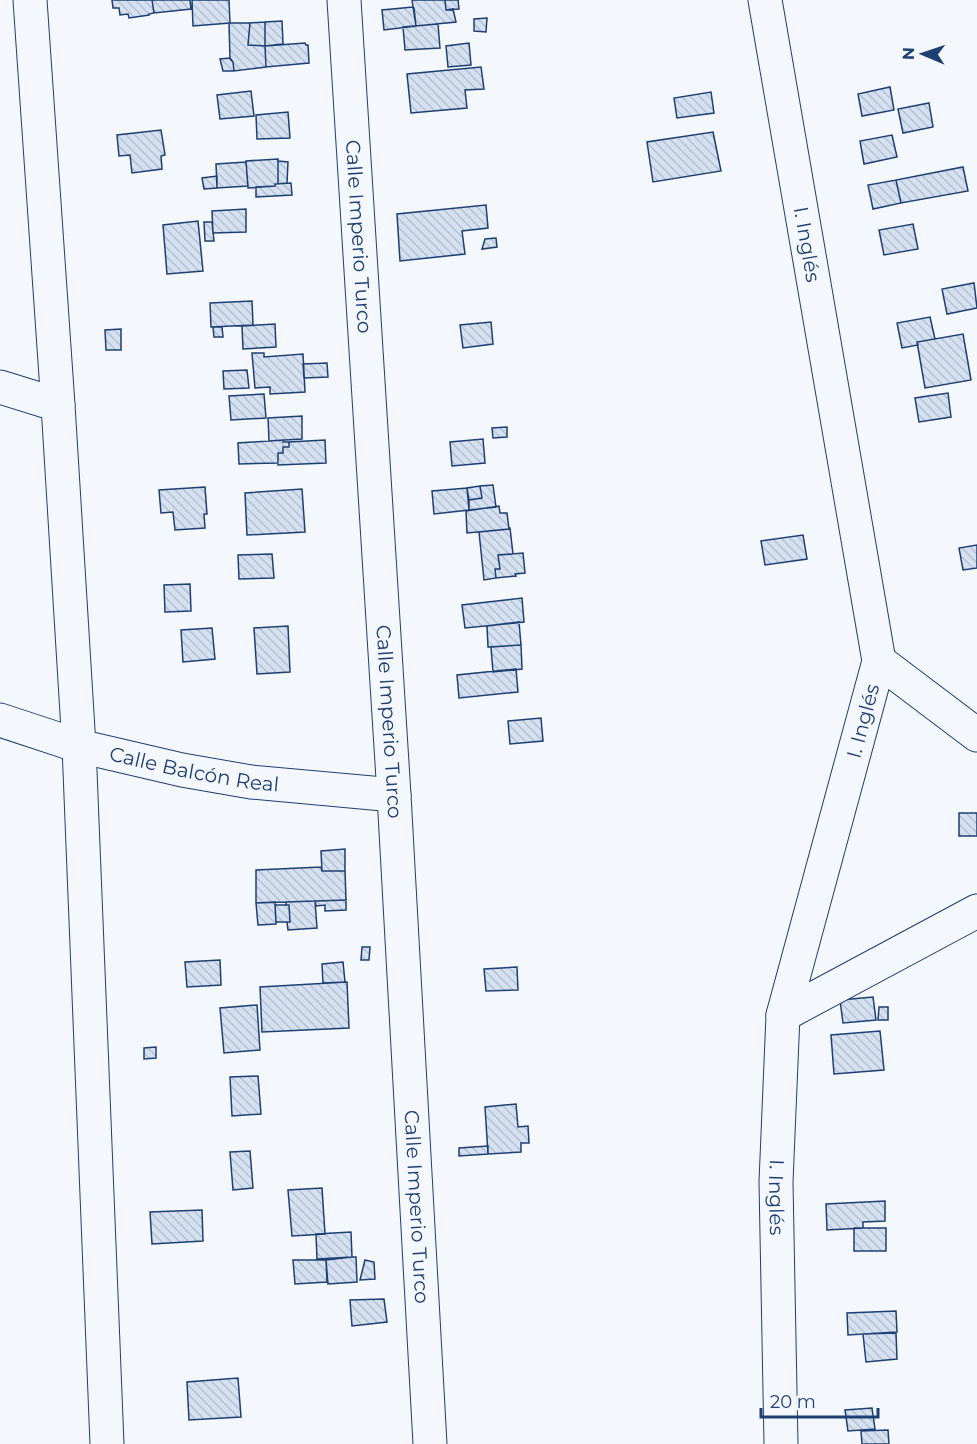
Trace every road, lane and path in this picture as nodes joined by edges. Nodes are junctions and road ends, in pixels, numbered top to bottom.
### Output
1 (30, 0) edge
2 (344, 0) edge
3 (765, 0) edge
4 (0, 387) edge
5 (58, 405) junction
6 (879, 661) junction
7 (0, 720) edge
8 (977, 735) edge
9 (79, 746) junction
10 (394, 795) junction
11 (977, 911) edge
12 (783, 1015) junction
13 (107, 1444) edge
14 (430, 1444) edge
15 (781, 1444) edge

1 - 5 street
2 - 10 street, Calle Imperio Turco
3 - 6 street, I. Inglés
4 - 5 street
5 - 9 street
6 - 8 street
6 - 12 street, I. Inglés
7 - 9 street, Calle Balcón Real
9 - 10 street, Calle Balcón Real
9 - 13 street
10 - 14 street, Calle Imperio Turco
11 - 12 street
12 - 15 street, I. Inglés

